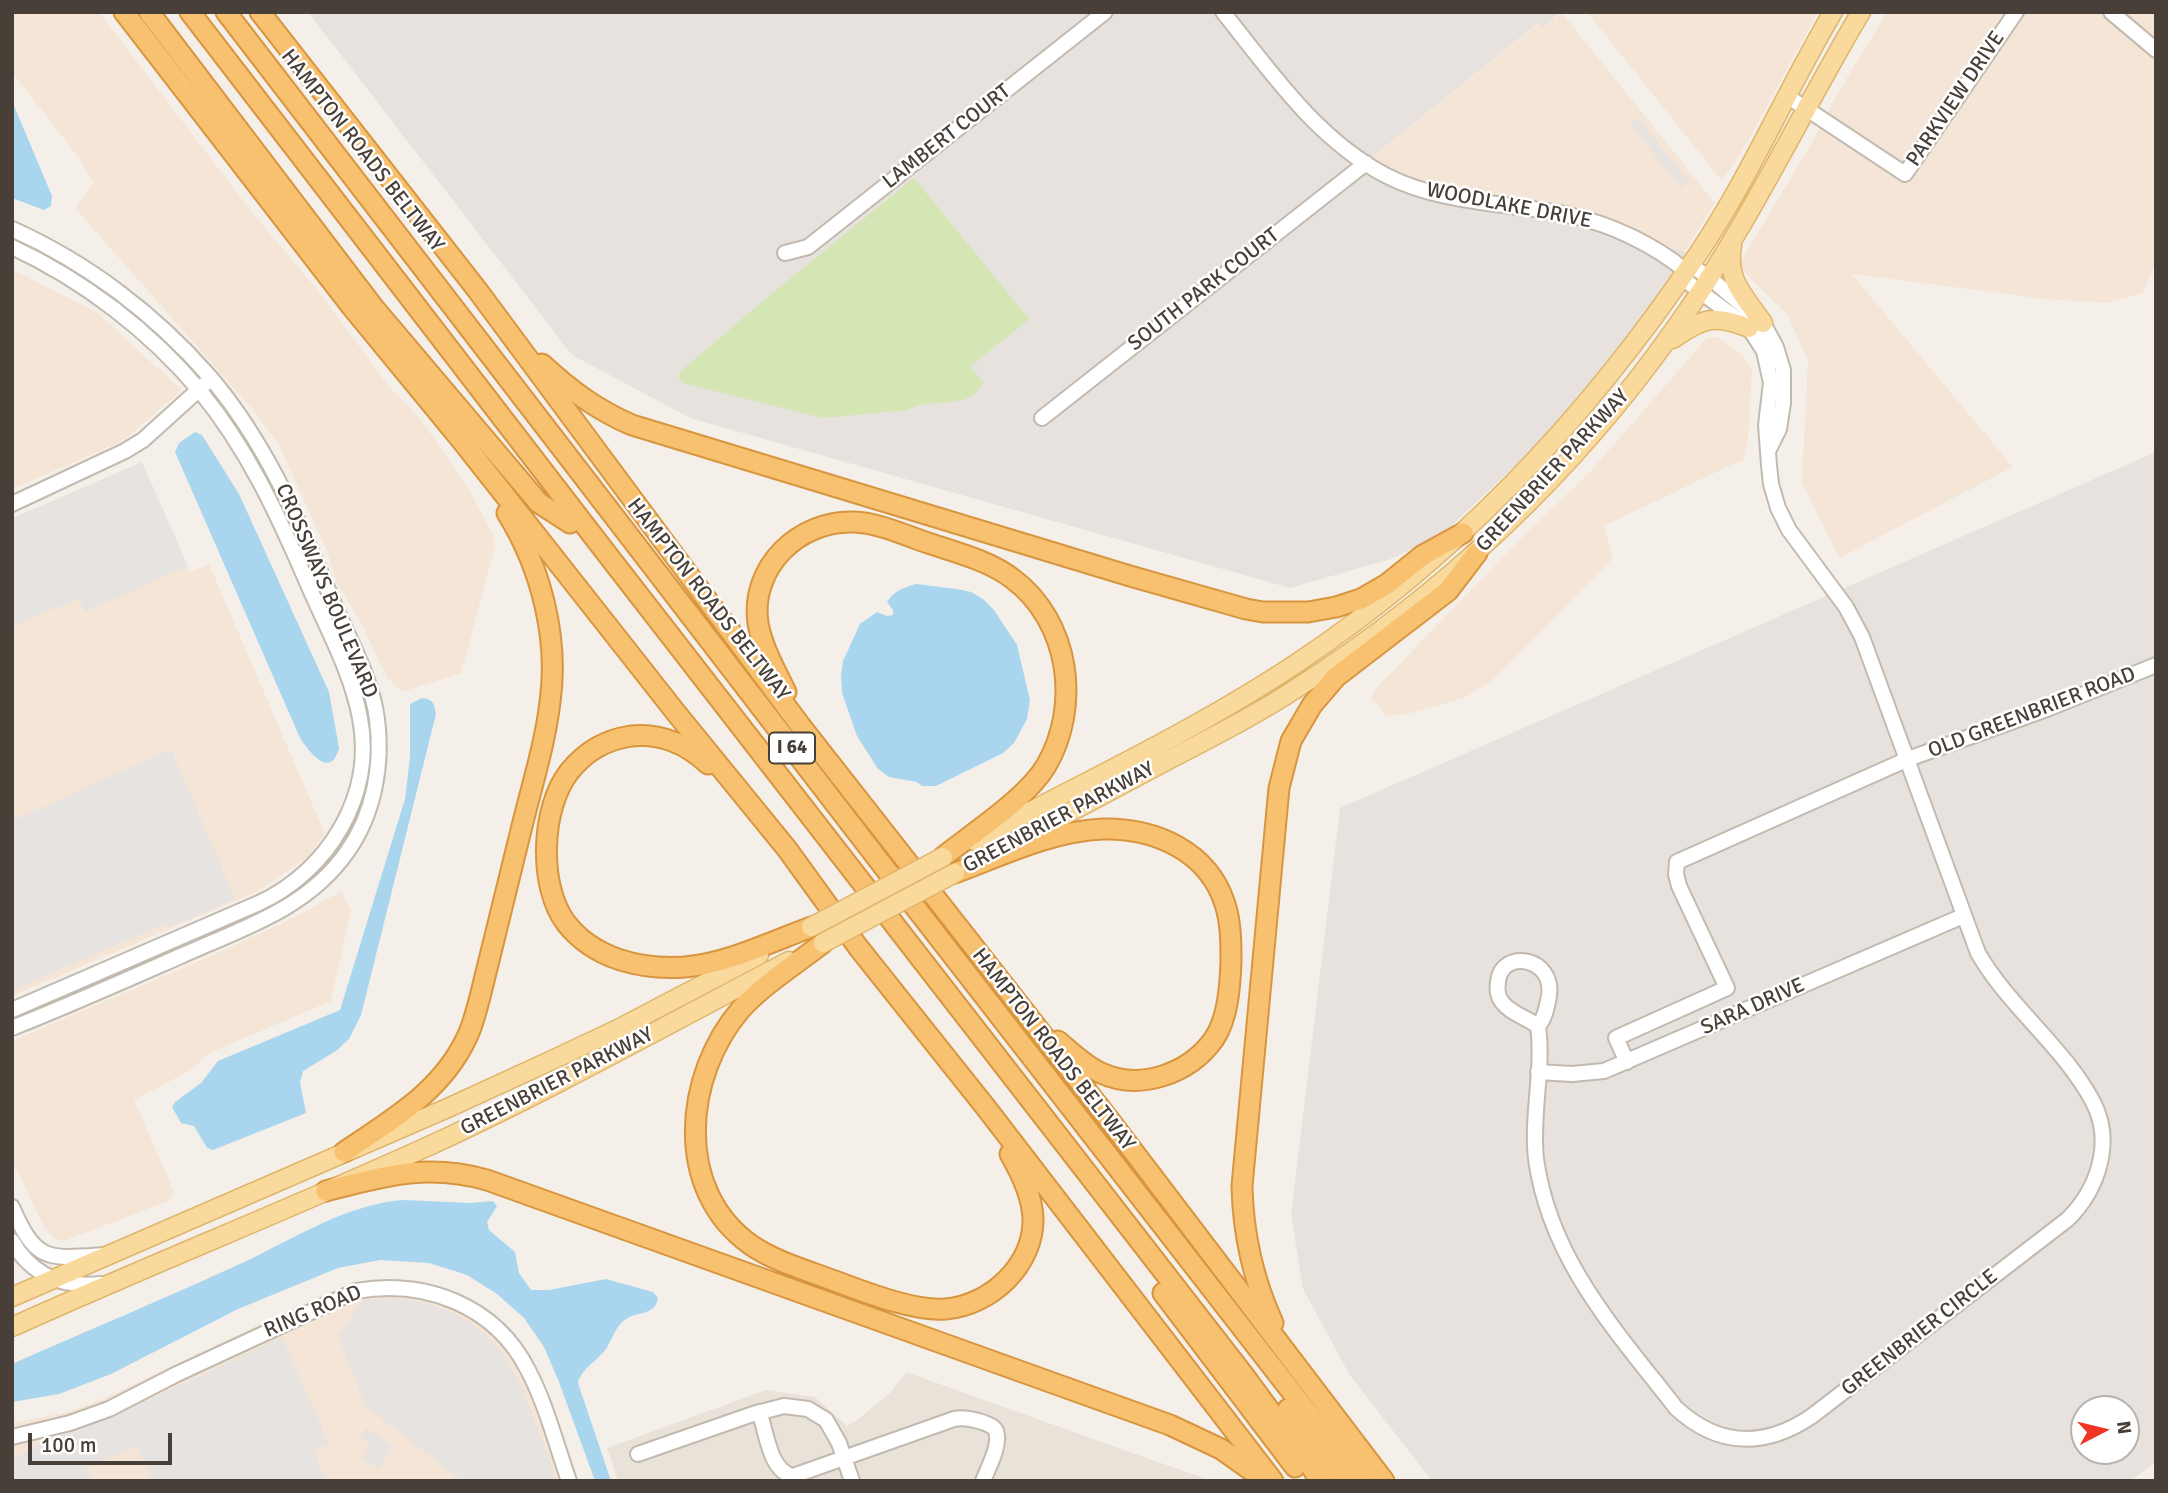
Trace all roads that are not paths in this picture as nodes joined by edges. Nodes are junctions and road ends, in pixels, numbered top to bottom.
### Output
1 (124, 12) edge
2 (149, 12) edge
3 (179, 12) edge
4 (190, 12) edge
5 (210, 12) edge
6 (226, 12) edge
7 (260, 12) edge
8 (276, 12) edge
9 (1105, 12) edge
10 (1223, 12) edge
11 (1833, 12) edge
12 (1861, 12) edge
13 (2017, 12) edge
14 (2111, 12) edge
15 (2153, 42) edge
16 (1787, 96) junction
17 (1807, 109) junction
18 (367, 148) junction
19 (1366, 163) junction
20 (12, 229) edge
21 (1732, 242) junction
22 (12, 247) edge
23 (785, 253) dead end
24 (1686, 271) junction
25 (1706, 285) junction
26 (478, 291) junction
27 (1756, 325) junction
28 (1661, 348) junction
29 (211, 378) junction
30 (200, 391) junction
31 (1042, 418) dead end
32 (463, 441) junction
33 (12, 504) edge
34 (570, 523) junction
35 (1463, 533) junction
36 (1477, 553) junction
37 (2156, 665) edge
38 (800, 725) junction
39 (1908, 760) junction
40 (788, 849) junction
41 (943, 857) junction
42 (956, 873) junction
43 (1963, 916) junction
44 (817, 935) junction
45 (12, 1010) edge
46 (1027, 1016) junction
47 (1538, 1026) junction
48 (12, 1028) edge
49 (1627, 1062) junction
50 (1538, 1072) junction
51 (961, 1076) junction
52 (344, 1152) junction
53 (326, 1191) junction
54 (12, 1207) edge
55 (12, 1241) edge
56 (110, 1254) junction
57 (52, 1279) junction
58 (113, 1283) junction
59 (12, 1297) edge
60 (12, 1327) edge
61 (1306, 1378) junction
62 (759, 1412) junction
63 (12, 1437) edge
64 (638, 1454) dead end
65 (845, 1460) junction
66 (569, 1481) edge
67 (852, 1481) edge
68 (983, 1481) edge
69 (1264, 1481) edge
70 (1273, 1481) edge
71 (1306, 1481) edge
72 (1320, 1481) edge
73 (1343, 1481) edge
74 (1361, 1481) edge
75 (1384, 1481) edge

1 - 32 highway
2 - 34 highway
3 - 34 highway, I 64
4 - 72 highway
5 - 73 highway
6 - 74 highway, HAMPTON ROADS BELTWAY / I 64
7 - 18 highway
8 - 18 highway
9 - 23 street, LAMBERT COURT
10 - 19 street, WOODLAKE DRIVE
11 - 16 main road, GREENBRIER PARKWAY
12 - 17 main road, GREENBRIER PARKWAY
13 - 17 street, PARKVIEW DRIVE
14 - 15 street
16 - 17 street, PARKVIEW DRIVE
16 - 24 main road, GREENBRIER PARKWAY
17 - 21 main road, GREENBRIER PARKWAY
18 - 26 highway
19 - 24 street, WOODLAKE DRIVE
19 - 31 street, SOUTH PARK COURT
20 - 29 street, CROSSWAYS BOULEVARD
21 - 25 main road, GREENBRIER PARKWAY
21 - 27 main road
22 - 30 street, CROSSWAYS BOULEVARD
24 - 25 street, WOODLAKE DRIVE
24 - 35 main road, GREENBRIER PARKWAY
25 - 27 street, WOODLAKE DRIVE
25 - 28 main road, GREENBRIER PARKWAY
26 - 35 highway
26 - 38 highway
27 - 28 main road
27 - 39 street, WOODLAKE DRIVE
28 - 36 main road, GREENBRIER PARKWAY
29 - 30 street
29 - 48 street, CROSSWAYS BOULEVARD
30 - 33 street
30 - 45 street, CROSSWAYS BOULEVARD
32 - 40 highway
32 - 52 highway
34 - 71 highway, I 64
35 - 41 main road, GREENBRIER PARKWAY
36 - 42 main road, GREENBRIER PARKWAY
36 - 61 highway
37 - 39 street, OLD GREENBRIER ROAD
38 - 41 highway
38 - 46 highway
39 - 43 street, GREENBRIER CIRCLE
39 - 49 street, OLD GREENBRIER ROAD
40 - 44 highway
40 - 51 highway
41 - 44 main road, GREENBRIER PARKWAY, bridge
42 - 44 main road, GREENBRIER PARKWAY, bridge
42 - 46 highway
43 - 49 street, SARA DRIVE
43 - 50 street, GREENBRIER CIRCLE
44 - 51 highway
44 - 52 main road, GREENBRIER PARKWAY
44 - 53 main road, GREENBRIER PARKWAY
46 - 61 highway
47 - 47 street, GREENBRIER CIRCLE
47 - 50 street, GREENBRIER CIRCLE
49 - 50 street, SARA DRIVE
51 - 70 highway
52 - 56 main road, GREENBRIER PARKWAY
53 - 58 main road, GREENBRIER PARKWAY
53 - 69 highway
54 - 56 street
55 - 57 street
56 - 57 main road, GREENBRIER PARKWAY
57 - 58 street
57 - 59 main road, GREENBRIER PARKWAY
58 - 60 main road, GREENBRIER PARKWAY
61 - 75 highway
62 - 64 street
62 - 65 street
62 - 65 street
63 - 66 street, RING ROAD
65 - 67 street
65 - 68 street

